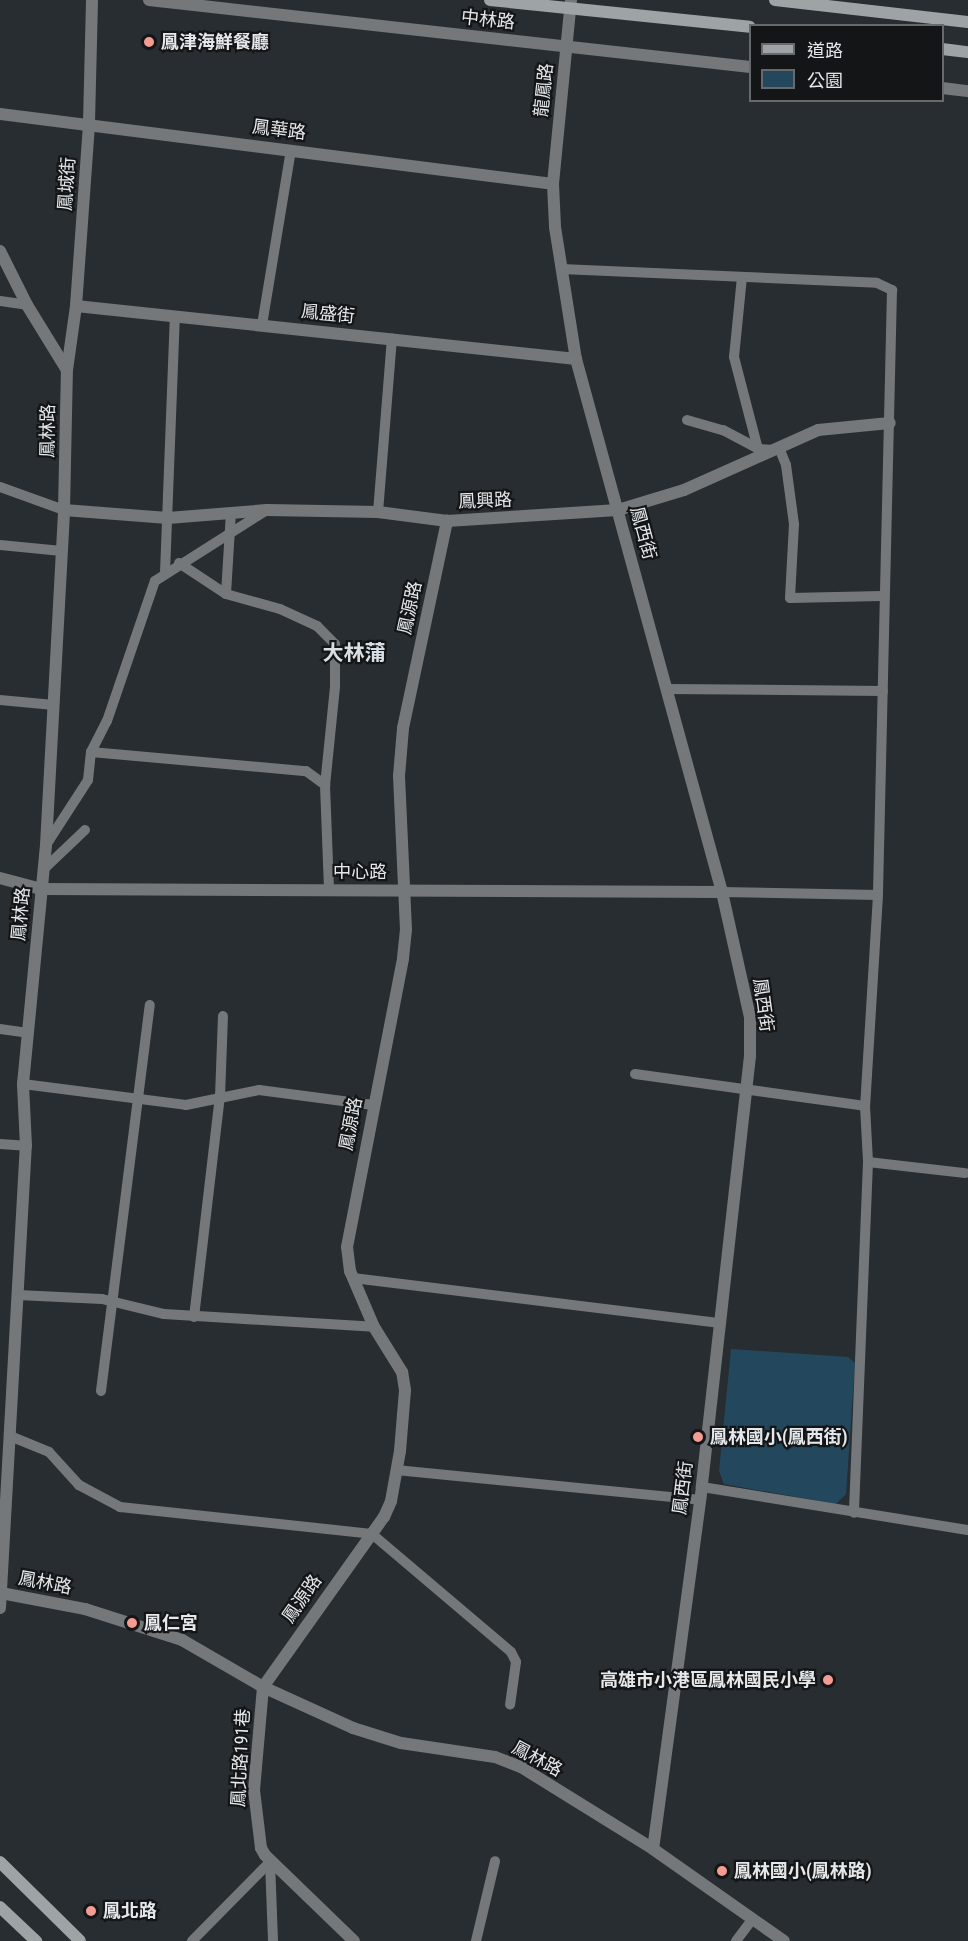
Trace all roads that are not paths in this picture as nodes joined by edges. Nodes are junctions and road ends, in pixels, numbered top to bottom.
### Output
1 (92, 0) edge
2 (149, 0) edge
3 (490, 0) edge
4 (775, 0) edge
5 (571, 3) edge
6 (968, 22) edge
7 (749, 27) edge
8 (567, 47) junction
9 (944, 49) edge
10 (968, 52) edge
11 (749, 67) edge
12 (944, 88) edge
13 (968, 91) edge
14 (0, 114) edge
15 (89, 123) junction
16 (291, 150) junction
17 (553, 184) junction
18 (0, 251) edge
19 (561, 269) junction
20 (742, 277) junction
21 (0, 301) edge
22 (27, 304) junction
23 (76, 306) junction
24 (175, 316) junction
25 (262, 326) junction
26 (392, 339) junction
27 (576, 359) junction
28 (67, 370) junction
29 (687, 420) dead end
30 (890, 423) junction
31 (758, 449) junction
32 (780, 450) junction
33 (0, 487) edge
34 (64, 510) junction
35 (267, 510) junction
36 (618, 510) junction
37 (378, 512) junction
38 (231, 513) junction
39 (168, 518) junction
40 (447, 520) junction
41 (230, 532) junction
42 (0, 545) edge
43 (62, 551) junction
44 (179, 562) junction
45 (165, 573) junction
46 (226, 594) junction
47 (882, 596) junction
48 (667, 689) junction
49 (883, 691) junction
50 (0, 700) edge
51 (54, 705) junction
52 (91, 752) junction
53 (325, 785) junction
54 (85, 830) dead end
55 (46, 845) junction
56 (43, 870) junction
57 (0, 878) edge
58 (41, 889) junction
59 (329, 890) junction
60 (402, 890) junction
61 (722, 892) junction
62 (878, 895) junction
63 (150, 1005) dead end
64 (223, 1016) dead end
65 (0, 1029) edge
66 (28, 1032) junction
67 (635, 1074) dead end
68 (23, 1084) junction
69 (746, 1091) junction
70 (220, 1097) junction
71 (138, 1098) junction
72 (373, 1105) junction
73 (865, 1106) junction
74 (0, 1144) edge
75 (26, 1146) junction
76 (868, 1162) junction
77 (965, 1173) dead end
78 (353, 1278) junction
79 (18, 1295) junction
80 (112, 1302) junction
81 (194, 1317) junction
82 (720, 1323) junction
83 (374, 1327) junction
84 (101, 1391) dead end
85 (10, 1436) junction
86 (4, 1449) edge
87 (396, 1470) junction
88 (701, 1494) junction
89 (854, 1513) junction
90 (968, 1530) edge
91 (372, 1534) junction
92 (1, 1593) edge
93 (0, 1608) edge
94 (263, 1687) junction
95 (510, 1705) dead end
96 (653, 1849) junction
97 (495, 1861) dead end
98 (270, 1862) junction
99 (0, 1863) edge
100 (0, 1907) edge
101 (751, 1921) junction
102 (36, 1941) edge
103 (80, 1941) edge
104 (192, 1941) edge
105 (273, 1941) edge
106 (354, 1941) edge
107 (476, 1941) edge
108 (736, 1941) edge
109 (784, 1941) edge

1 - 15 street, 鳳城街
2 - 8 street, 中林路
3 - 5 street, 中林路
4 - 6 street
5 - 7 street, 中林路
5 - 8 street, 龍鳳路
8 - 11 street, 中林路
8 - 17 street, 龍鳳路
9 - 10 street
12 - 13 street
14 - 15 street, 鳳華路
15 - 16 street, 鳳華路
15 - 23 street, 鳳城街
16 - 17 street, 鳳華路
16 - 25 lane
17 - 19 street, 鳳西街
18 - 22 street
19 - 20 lane
19 - 27 street, 鳳西街
20 - 30 lane
20 - 31 lane
21 - 22 lane
22 - 28 street
23 - 24 street, 鳳盛街
23 - 28 street, 鳳城街
24 - 25 street, 鳳盛街
24 - 39 lane
25 - 26 street, 鳳盛街
26 - 27 street, 鳳盛街
26 - 37 lane
27 - 36 street, 鳳西街
28 - 34 street, 鳳林路
29 - 31 lane
30 - 32 street, 鳳興路
30 - 47 lane
31 - 32 lane
32 - 36 street, 鳳興路
32 - 47 lane
33 - 34 lane
34 - 39 street, 鳳興路
34 - 43 street, 鳳林路
35 - 37 street, 鳳興路
35 - 38 street, 鳳興路
35 - 41 lane
36 - 40 street, 鳳興路
36 - 48 street, 鳳西街
37 - 40 street, 鳳興路
38 - 39 street, 鳳興路
38 - 41 lane
39 - 45 lane
40 - 60 street, 鳳源路
41 - 44 lane
41 - 46 lane
42 - 43 lane
43 - 51 street, 鳳林路
44 - 45 lane
44 - 46 lane
45 - 52 lane
46 - 53 lane
47 - 49 lane
48 - 49 lane
48 - 61 street, 鳳西街
49 - 62 lane
50 - 51 lane
51 - 55 street, 鳳林路
52 - 53 lane
52 - 55 lane
53 - 59 lane
54 - 56 lane
55 - 56 street, 鳳林路
56 - 58 street, 鳳林路
57 - 58 street, 中心路
58 - 59 street, 中心路
58 - 66 street, 鳳林路
59 - 60 street, 中心路
60 - 61 street, 中心路
60 - 72 street, 鳳源路
61 - 62 lane
61 - 69 street, 鳳西街
62 - 73 lane
63 - 71 lane
64 - 70 lane
65 - 66 lane
66 - 68 street, 鳳林路
67 - 69 lane
68 - 71 lane
68 - 75 street, 鳳林路
69 - 73 lane
69 - 82 street, 鳳西街
70 - 71 lane
70 - 72 lane
70 - 81 lane
71 - 80 lane
72 - 78 street, 鳳源路
73 - 76 lane
74 - 75 lane
75 - 79 street, 鳳林路
76 - 77 lane
76 - 89 lane
78 - 82 lane
78 - 83 street, 鳳源路
79 - 80 lane
79 - 85 street, 鳳林路
80 - 81 lane
80 - 84 lane
81 - 83 lane
82 - 88 street, 鳳西街
83 - 87 street, 鳳源路
85 - 86 street, 鳳林路
85 - 91 lane
86 - 92 street, 鳳林路
87 - 88 lane
87 - 91 street, 鳳源路
88 - 89 lane
88 - 96 street, 鳳西街
89 - 90 lane
91 - 94 street, 鳳源路
91 - 95 lane
92 - 93 street
92 - 94 street, 鳳林路
94 - 96 street, 鳳林路
94 - 98 street, 鳳北路191巷
96 - 101 street, 鳳林路
97 - 107 lane
98 - 104 lane
98 - 105 lane
98 - 106 street
99 - 103 street
100 - 102 street
101 - 108 lane
101 - 109 street, 鳳林路

